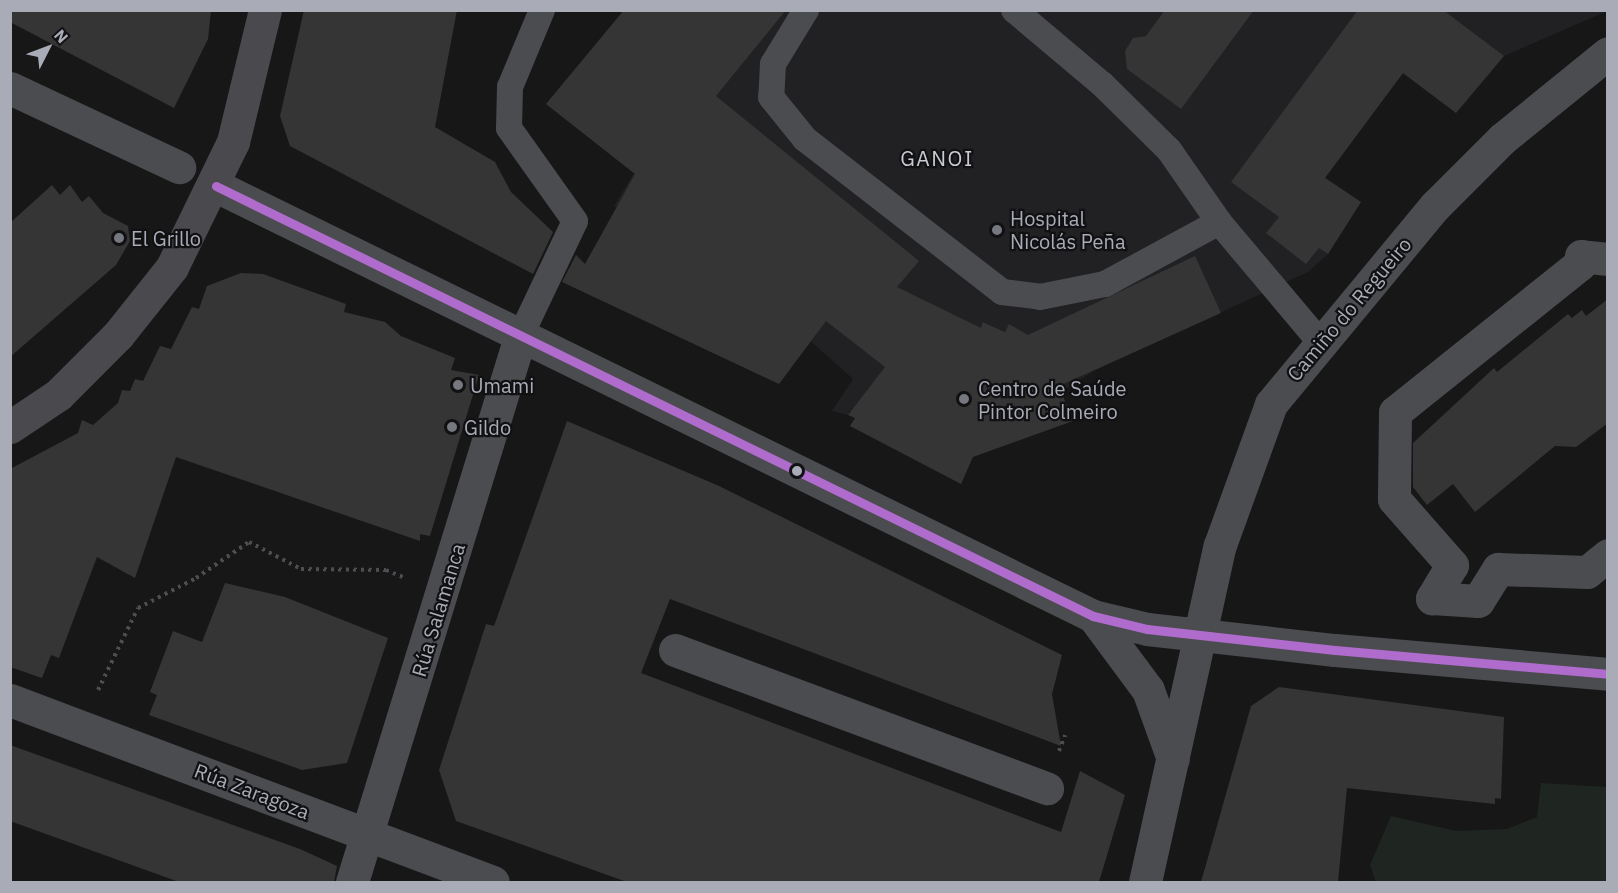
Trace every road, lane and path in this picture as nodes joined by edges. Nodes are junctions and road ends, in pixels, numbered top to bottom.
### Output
1 (265, 10) edge
2 (542, 10) edge
3 (806, 10) edge
4 (1014, 10) edge
5 (1608, 54) edge
6 (10, 88) edge
7 (179, 167) dead end
8 (216, 186) junction
9 (1219, 222) junction
10 (1608, 259) edge
11 (520, 337) junction
12 (1321, 343) junction
13 (10, 427) edge
14 (1608, 555) edge
15 (411, 580) dead end
16 (1093, 616) junction
17 (1201, 634) junction
18 (675, 650) dead end
19 (1608, 675) edge
20 (10, 700) edge
21 (93, 701) dead end
22 (1173, 759) junction
23 (1047, 788) dead end
24 (367, 835) junction
25 (352, 882) edge
26 (492, 882) edge
27 (1145, 882) edge

1 - 8 main road
2 - 11 lane
3 - 9 lane
4 - 9 lane
5 - 12 street, Camiño do Regueiro
6 - 7 street
8 - 11 street
8 - 13 main road
9 - 12 lane
10 - 14 street
11 - 16 street
11 - 24 street, Rúa Salamanca
12 - 17 street, Camiño do Regueiro
15 - 21 path
16 - 17 street
16 - 22 street
17 - 19 street
17 - 22 street, Camiño do Regueiro
18 - 23 street
20 - 24 street, Rúa Zaragoza
22 - 27 street, Camiño do Regueiro
24 - 25 street, Rúa Salamanca
24 - 26 street, Rúa Zaragoza

